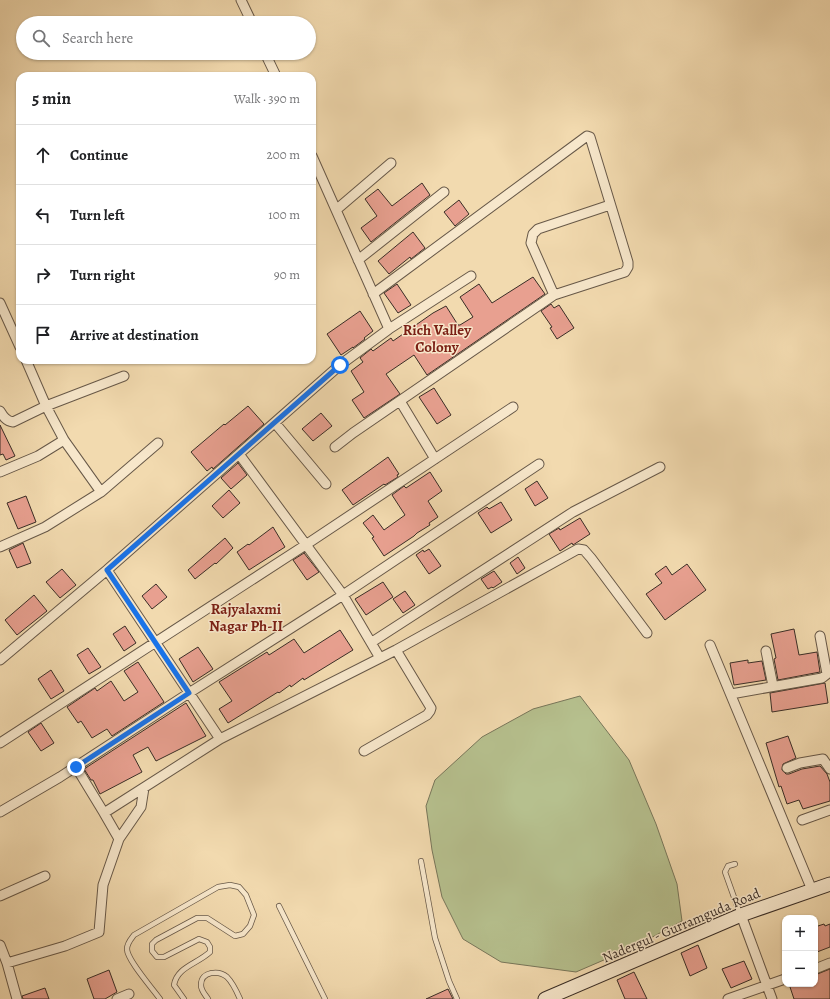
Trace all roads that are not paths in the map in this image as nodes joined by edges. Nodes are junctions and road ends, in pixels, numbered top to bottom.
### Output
1 (241, 0) edge
2 (249, 16) edge
3 (268, 60) edge
4 (274, 72) edge
5 (391, 163) dead end
6 (316, 165) edge
7 (444, 192) dead end
8 (610, 205) junction
9 (336, 210) junction
10 (358, 260) junction
11 (471, 276) dead end
12 (373, 294) junction
13 (554, 295) junction
14 (0, 303) edge
15 (389, 330) junction
16 (16, 338) edge
17 (28, 364) edge
18 (124, 376) dead end
19 (400, 401) junction
20 (46, 406) junction
21 (513, 407) dead end
22 (0, 411) edge
23 (275, 423) junction
24 (64, 440) junction
25 (158, 443) dead end
26 (335, 447) dead end
27 (239, 454) junction
28 (435, 459) junction
29 (540, 464) dead end
30 (660, 466) dead end
31 (0, 472) edge
32 (326, 484) dead end
33 (101, 492) junction
34 (307, 544) junction
35 (0, 547) edge
36 (107, 570) junction
37 (343, 595) junction
38 (647, 633) dead end
39 (820, 636) dead end
40 (155, 642) junction
41 (372, 642) junction
42 (710, 645) dead end
43 (396, 650) junction
44 (766, 651) dead end
45 (380, 658) junction
46 (0, 660) edge
47 (773, 686) junction
48 (189, 693) junction
49 (731, 694) junction
50 (220, 739) junction
51 (0, 743) edge
52 (364, 751) dead end
53 (76, 767) junction
54 (787, 768) dead end
55 (830, 769) edge
56 (144, 788) junction
57 (830, 810) edge
58 (0, 812) edge
59 (104, 813) junction
60 (802, 820) dead end
61 (119, 839) junction
62 (420, 861) dead end
63 (735, 864) dead end
64 (45, 876) dead end
65 (830, 884) edge
66 (812, 890) junction
67 (0, 896) edge
68 (279, 906) dead end
69 (741, 915) junction
70 (0, 945) edge
71 (7, 963) junction
72 (830, 963) edge
73 (818, 968) edge
74 (782, 980) edge
75 (767, 985) junction
76 (129, 994) dead end
77 (17, 999) edge
78 (117, 999) edge
79 (160, 999) edge
80 (184, 999) edge
81 (208, 999) edge
82 (240, 999) edge
83 (325, 999) edge
84 (457, 999) edge
85 (545, 999) edge
86 (728, 999) edge
87 (772, 999) edge

1 - 2 street
3 - 4 street
5 - 9 street
6 - 9 street
7 - 10 street
8 - 12 street
8 - 13 street
8 - 13 street
9 - 10 street
10 - 12 street
11 - 15 street
12 - 15 street
13 - 19 street
14 - 16 street
15 - 23 street
17 - 20 street
18 - 20 street
19 - 26 street
19 - 28 street
20 - 22 street
20 - 24 street
21 - 28 street
23 - 27 street
23 - 32 street
24 - 31 street
24 - 33 street
25 - 33 street
27 - 34 street
27 - 36 street
28 - 34 street
29 - 37 street
30 - 41 street
33 - 35 street
34 - 37 street
34 - 40 street
36 - 40 street
36 - 46 street
37 - 41 street
37 - 48 street
38 - 43 street
39 - 47 street
40 - 48 street
40 - 51 street
41 - 45 street
42 - 49 street
43 - 45 street
43 - 52 street
44 - 47 street
45 - 50 street
47 - 49 street
48 - 50 street
48 - 53 street
49 - 66 street
50 - 56 street
53 - 58 street
53 - 59 street
54 - 55 street
56 - 59 street
56 - 61 street
57 - 60 street
59 - 61 street
61 - 71 street
62 - 84 lane
63 - 69 lane
64 - 67 street
65 - 66 main road, Nadergul - Gurramguda Road
66 - 69 main road, Nadergul - Gurramguda Road
68 - 83 lane
69 - 75 street
69 - 85 main road, Nadergul - Gurramguda Road
70 - 71 street
71 - 77 street
72 - 73 street
74 - 75 street
75 - 86 street
75 - 87 street
76 - 78 street
79 - 80 lane
81 - 82 lane

